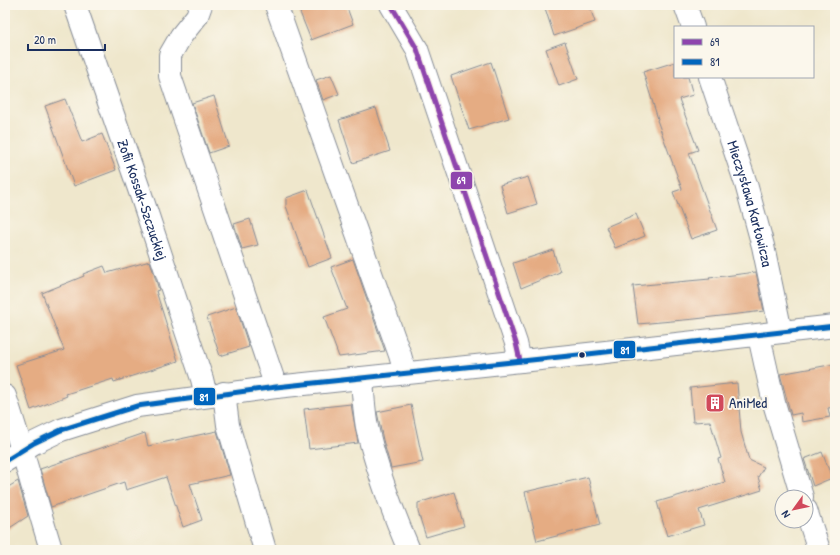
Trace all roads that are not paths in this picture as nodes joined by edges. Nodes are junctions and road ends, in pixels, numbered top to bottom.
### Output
1 (74, 5) edge
2 (201, 5) edge
3 (276, 5) edge
4 (391, 5) edge
5 (685, 5) edge
6 (693, 26) edge
7 (710, 78) edge
8 (835, 326) edge
9 (781, 332) junction
10 (759, 336) junction
11 (520, 361) junction
12 (405, 374) junction
13 (362, 378) junction
14 (276, 387) junction
15 (215, 395) junction
16 (5, 396) edge
17 (13, 456) edge
18 (800, 489) edge
19 (812, 529) edge
20 (49, 550) edge
21 (265, 550) edge
22 (409, 550) edge
23 (819, 550) edge

1 - 15 street, Zofii Kossak-Szczuckiej
2 - 14 street
3 - 12 street
4 - 11 street
5 - 6 street
7 - 9 street, Mieczysława Karłowicza
8 - 9 street
9 - 10 street
10 - 11 street
10 - 18 street
11 - 12 street
12 - 13 street
13 - 14 street
13 - 22 street
14 - 15 street
15 - 17 street
15 - 21 street, Zofii Kossak-Szczuckiej
16 - 17 street
17 - 20 street
19 - 23 street

